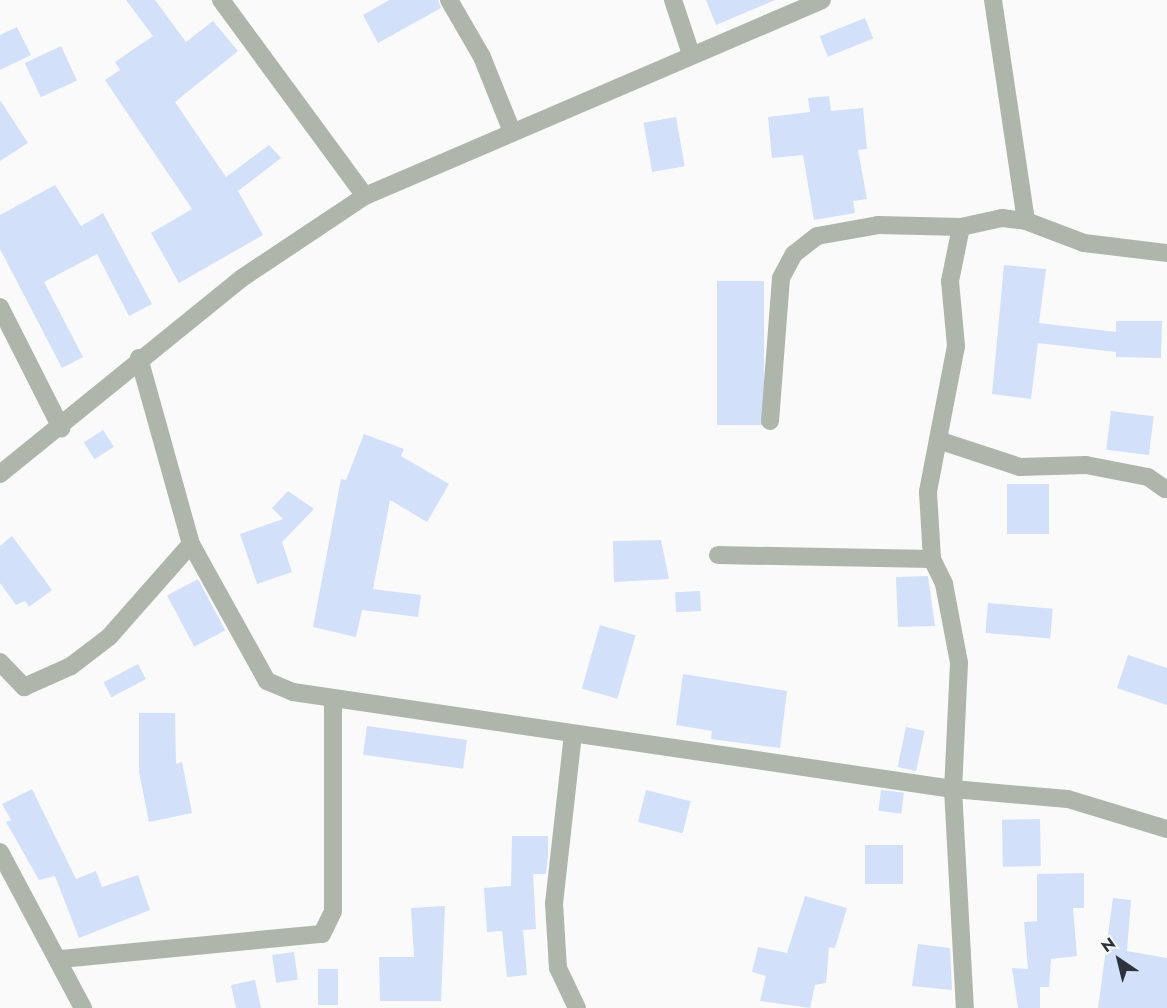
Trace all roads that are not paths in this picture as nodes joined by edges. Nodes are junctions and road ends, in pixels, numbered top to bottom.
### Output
1 (221, 0) edge
2 (449, 0) edge
3 (673, 0) edge
4 (993, 0) edge
5 (818, 1) edge
6 (691, 54) junction
7 (511, 129) junction
8 (365, 196) junction
9 (1026, 221) junction
10 (961, 227) junction
11 (1167, 253) edge
12 (0, 306) edge
13 (139, 358) junction
14 (770, 421) dead end
15 (61, 428) junction
16 (938, 440) junction
17 (0, 474) edge
18 (1165, 489) dead end
19 (191, 544) junction
20 (718, 555) dead end
21 (932, 559) junction
22 (0, 662) edge
23 (333, 701) junction
24 (573, 734) junction
25 (953, 789) junction
26 (1167, 829) edge
27 (0, 852) edge
28 (61, 959) junction
29 (83, 1008) edge
30 (577, 1008) edge
31 (965, 1008) edge

1 - 8 street
2 - 7 street
3 - 6 street
4 - 9 street
5 - 6 street
6 - 7 street
7 - 8 street
8 - 13 street
9 - 10 street
9 - 11 street
10 - 14 street
10 - 16 street
12 - 15 street
13 - 15 street
13 - 19 street
15 - 17 street
16 - 18 street
16 - 21 street
19 - 22 street
19 - 23 street
20 - 21 street
21 - 25 street
23 - 24 street
23 - 28 street
24 - 25 street
24 - 30 street
25 - 26 street
25 - 31 street
27 - 28 street
28 - 29 street

